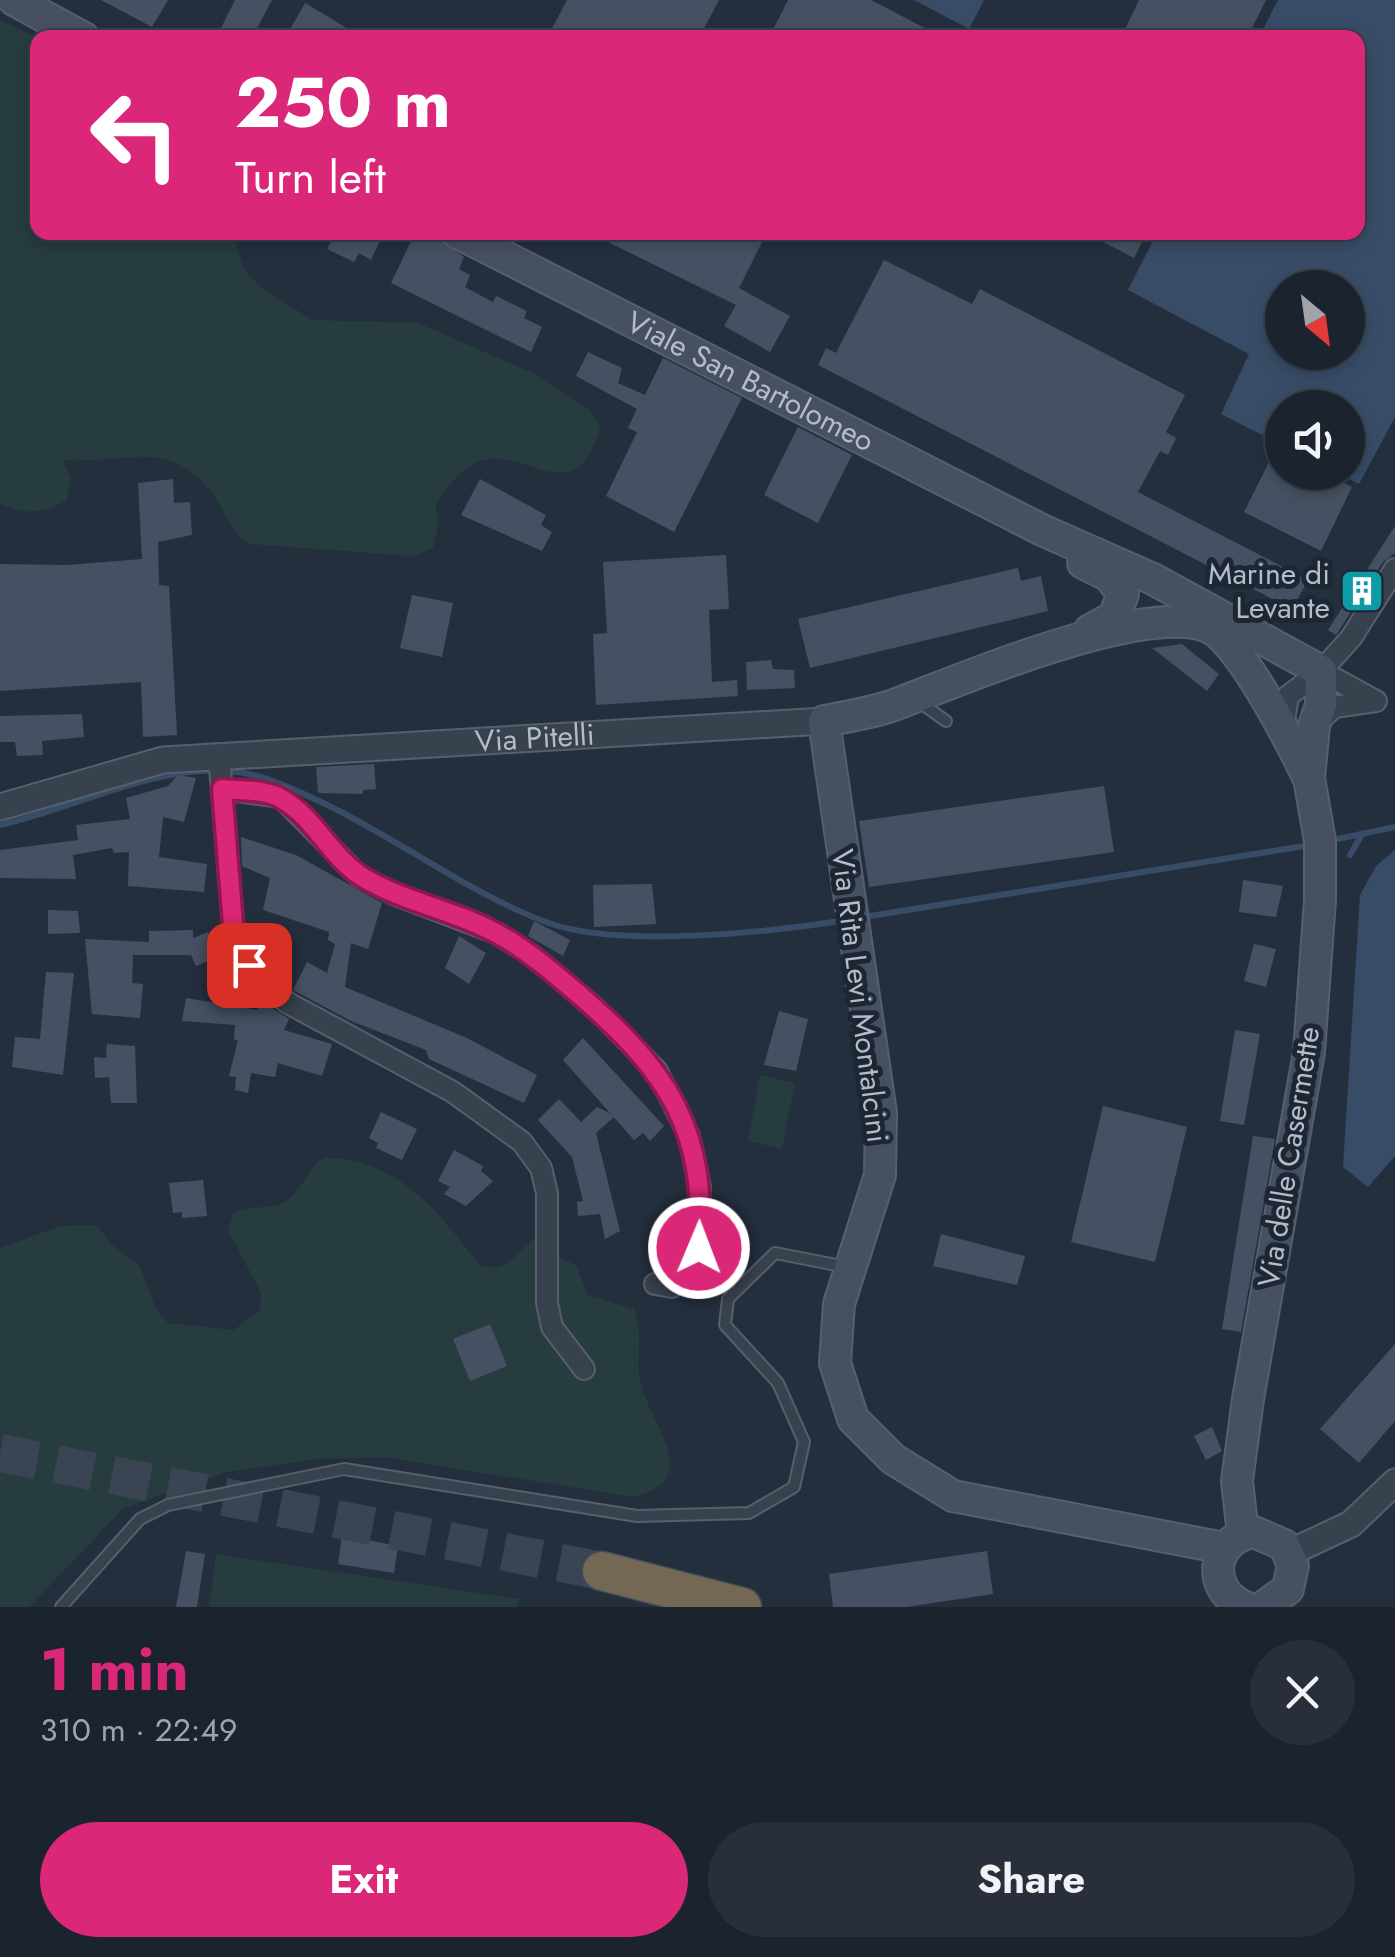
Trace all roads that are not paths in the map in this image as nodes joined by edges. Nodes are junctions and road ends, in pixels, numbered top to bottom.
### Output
1 (14, 0) edge
2 (69, 30) edge
3 (472, 240) edge
4 (1042, 530) junction
5 (1395, 569) edge
6 (1109, 576) joint
7 (1064, 644) junction
8 (1321, 671) junction
9 (912, 696) junction
10 (824, 720) junction
11 (946, 720) dead end
12 (1283, 726) junction
13 (1314, 726) junction
14 (219, 757) junction
15 (1309, 778) junction
16 (222, 786) junction
17 (0, 807) edge
18 (848, 1267) junction
19 (655, 1284) dead end
20 (584, 1369) dead end
21 (1395, 1482) edge
22 (1234, 1541) junction
23 (1290, 1554) junction
24 (602, 1572) tunnel mouth
25 (1257, 1605) edge
26 (61, 1607) edge
27 (742, 1607) edge

1 - 2 main road
3 - 4 main road, Viale San Bartolomeo
4 - 6 main road, Viale San Bartolomeo
4 - 8 main road, Viale San Bartolomeo
5 - 8 street
6 - 7 main road, Via Pitelli
7 - 9 main road, Via Pitelli
7 - 12 main road, Via Pitelli
8 - 12 street
8 - 13 main road
8 - 13 street, Viale San Bartolomeo
9 - 10 main road, Via Pitelli
9 - 11 lane
10 - 14 street, Via Pitelli
10 - 18 main road, Via Rita Levi Montalcini
12 - 15 main road
13 - 15 main road
14 - 16 street
14 - 17 street, Via Pitelli
15 - 22 main road, Via delle Casermette
16 - 19 street
16 - 20 street
18 - 22 main road, Via Rita Levi Montalcini
18 - 26 lane
21 - 23 street
22 - 23 main road
22 - 25 main road
23 - 25 main road
24 - 27 highway

